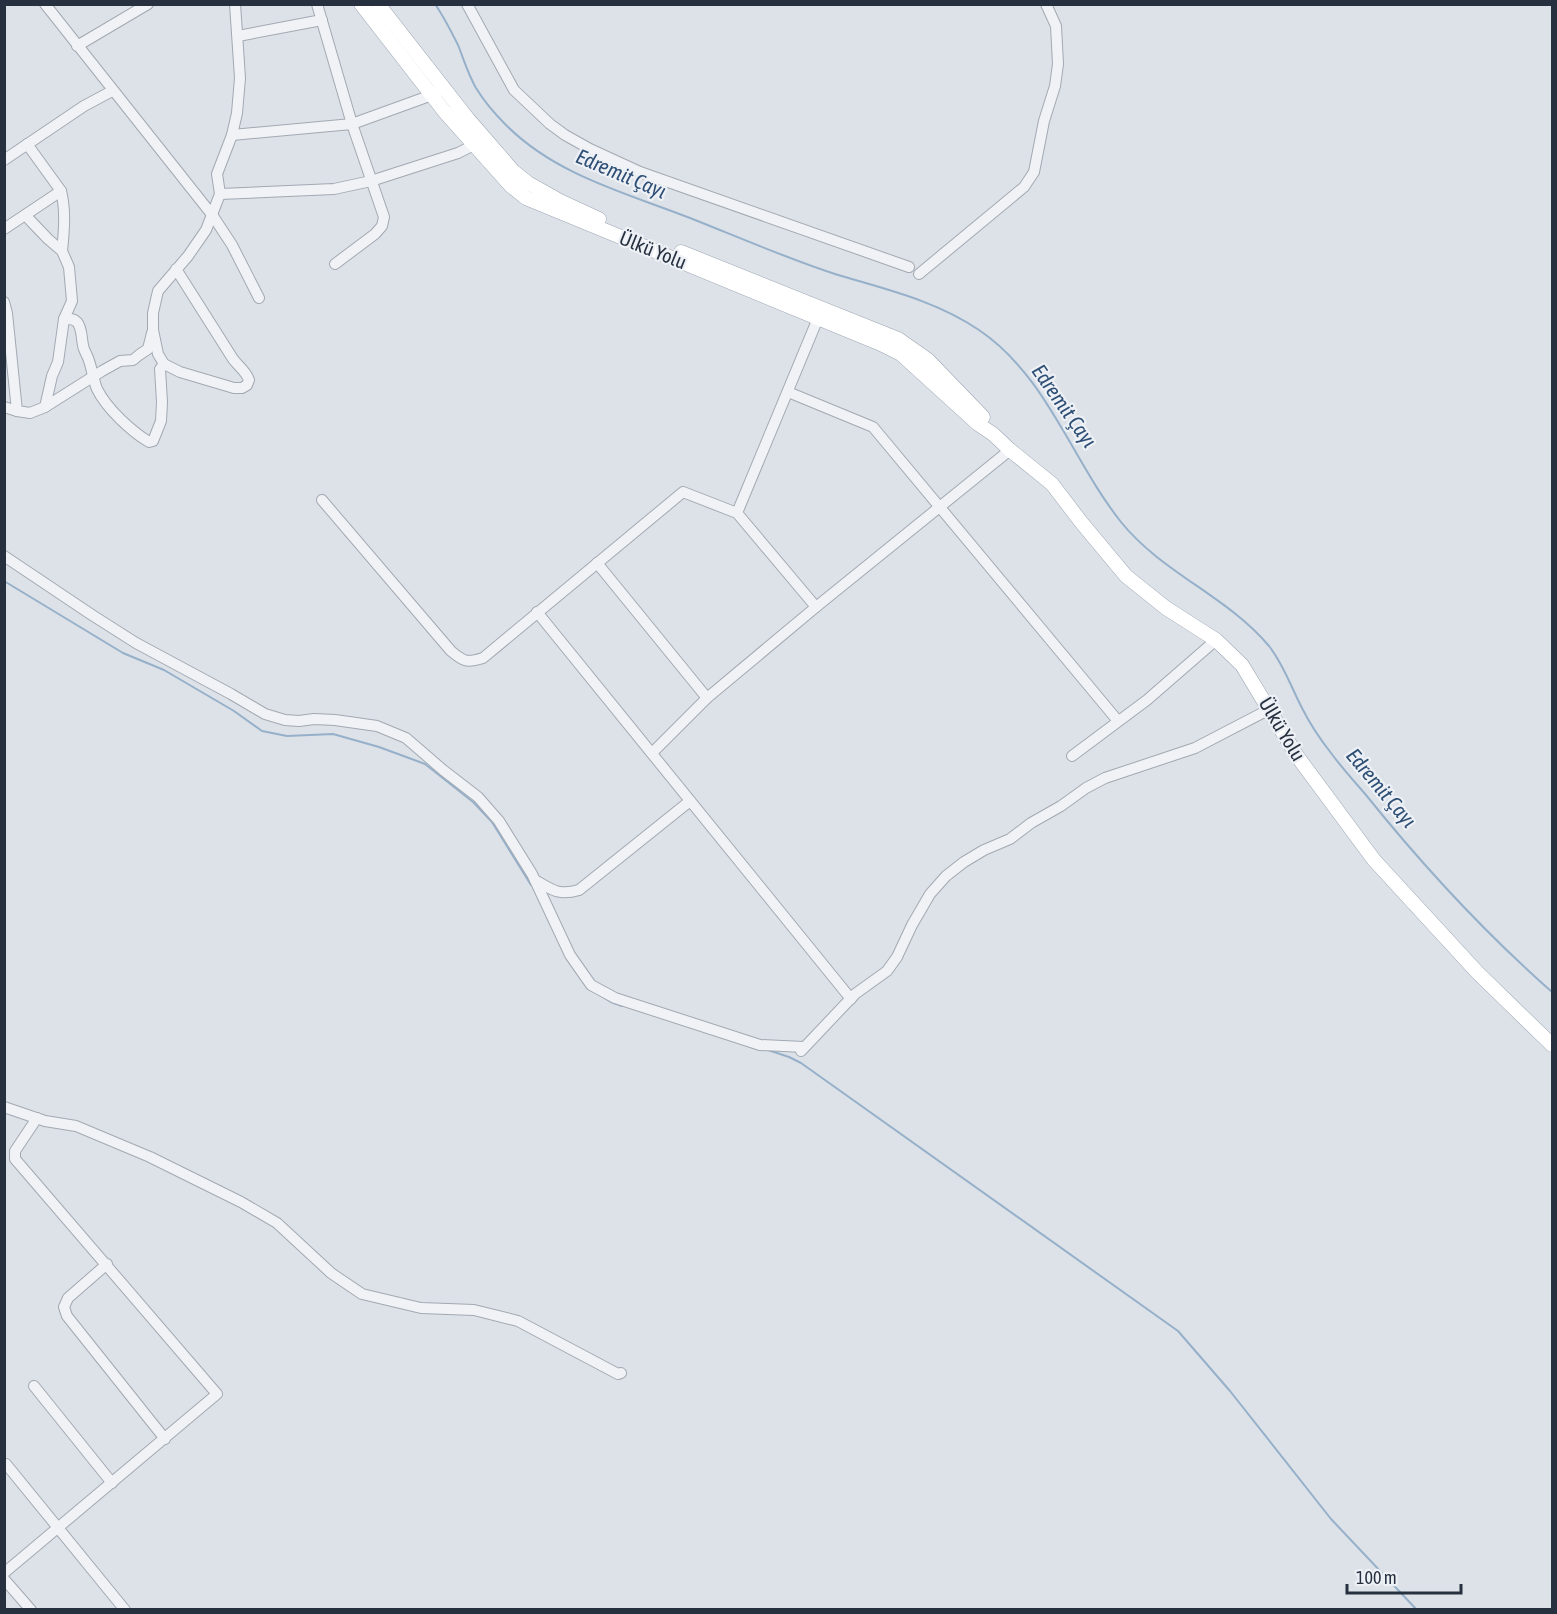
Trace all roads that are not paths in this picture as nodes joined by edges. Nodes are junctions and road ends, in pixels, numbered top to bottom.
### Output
1 (45, 4) edge
2 (147, 4) edge
3 (235, 4) edge
4 (316, 4) edge
5 (361, 4) edge
6 (378, 4) edge
7 (467, 4) edge
8 (1046, 4) edge
9 (322, 20) junction
10 (237, 36) junction
11 (77, 46) junction
12 (112, 91) junction
13 (437, 91) junction
14 (352, 124) junction
15 (232, 135) junction
16 (27, 144) junction
17 (474, 145) junction
18 (4, 160) edge
19 (371, 181) junction
20 (61, 191) junction
21 (220, 194) junction
22 (26, 216) junction
23 (213, 216) junction
24 (4, 229) edge
25 (62, 251) junction
26 (335, 264) dead end
27 (909, 267) dead end
28 (176, 269) junction
29 (919, 274) dead end
30 (259, 298) dead end
31 (4, 302) edge
32 (820, 313) junction
33 (64, 319) junction
34 (153, 330) junction
35 (164, 364) junction
36 (92, 376) junction
37 (788, 392) junction
38 (4, 407) edge
39 (45, 407) junction
40 (17, 411) junction
41 (1010, 450) junction
42 (322, 500) dead end
43 (940, 507) junction
44 (736, 513) junction
45 (4, 556) edge
46 (597, 562) junction
47 (816, 607) junction
48 (537, 612) junction
49 (1216, 640) junction
50 (706, 698) junction
51 (1270, 709) junction
52 (1118, 721) junction
53 (652, 753) junction
54 (1072, 756) dead end
55 (690, 801) junction
56 (535, 880) junction
57 (851, 999) junction
58 (1552, 1045) edge
59 (4, 1107) edge
60 (37, 1118) junction
61 (107, 1264) junction
62 (621, 1373) dead end
63 (34, 1386) dead end
64 (165, 1439) junction
65 (6, 1464) dead end
66 (112, 1483) junction
67 (58, 1528) junction
68 (4, 1573) edge
69 (4, 1579) edge
70 (31, 1610) edge
71 (125, 1610) edge

1 - 11 street
2 - 11 street
3 - 10 street
4 - 9 street
5 - 13 main road, Ülkü Yolu
6 - 13 main road, Ülkü Yolu
7 - 27 street
8 - 29 street
9 - 10 street
9 - 14 street
10 - 15 street
11 - 12 street
12 - 16 street
12 - 23 street
13 - 14 street
13 - 17 main road, Ülkü Yolu
13 - 32 main road, Ülkü Yolu
14 - 15 street
14 - 19 street
15 - 21 street
16 - 18 street
16 - 20 street
17 - 19 street
17 - 32 main road, Ülkü Yolu
19 - 21 street
19 - 26 street
20 - 22 street
20 - 25 street
21 - 23 street
22 - 24 street
22 - 25 street
23 - 28 street
23 - 30 street
25 - 33 street
28 - 34 street
28 - 35 street
31 - 40 street
32 - 37 street
32 - 41 main road, Ülkü Yolu
33 - 36 street
33 - 39 street
34 - 35 street
34 - 36 street
35 - 36 street
36 - 39 street
37 - 43 street
37 - 44 street
38 - 40 street
39 - 40 street
41 - 43 street
41 - 49 main road, Ülkü Yolu
42 - 48 street
43 - 47 street
43 - 52 street
44 - 46 street
44 - 47 street
45 - 56 street
46 - 48 street
46 - 50 street
47 - 50 street
48 - 53 street
49 - 51 main road, Ülkü Yolu
49 - 52 street
50 - 53 street
51 - 57 street
51 - 58 main road, Ülkü Yolu
52 - 54 street
53 - 55 street
55 - 56 street
55 - 57 street
56 - 57 street
59 - 60 street
60 - 61 street
60 - 62 street
61 - 64 street
61 - 64 street
63 - 66 street
64 - 66 street
65 - 67 street
66 - 67 street
67 - 68 street
67 - 71 street
69 - 70 street

